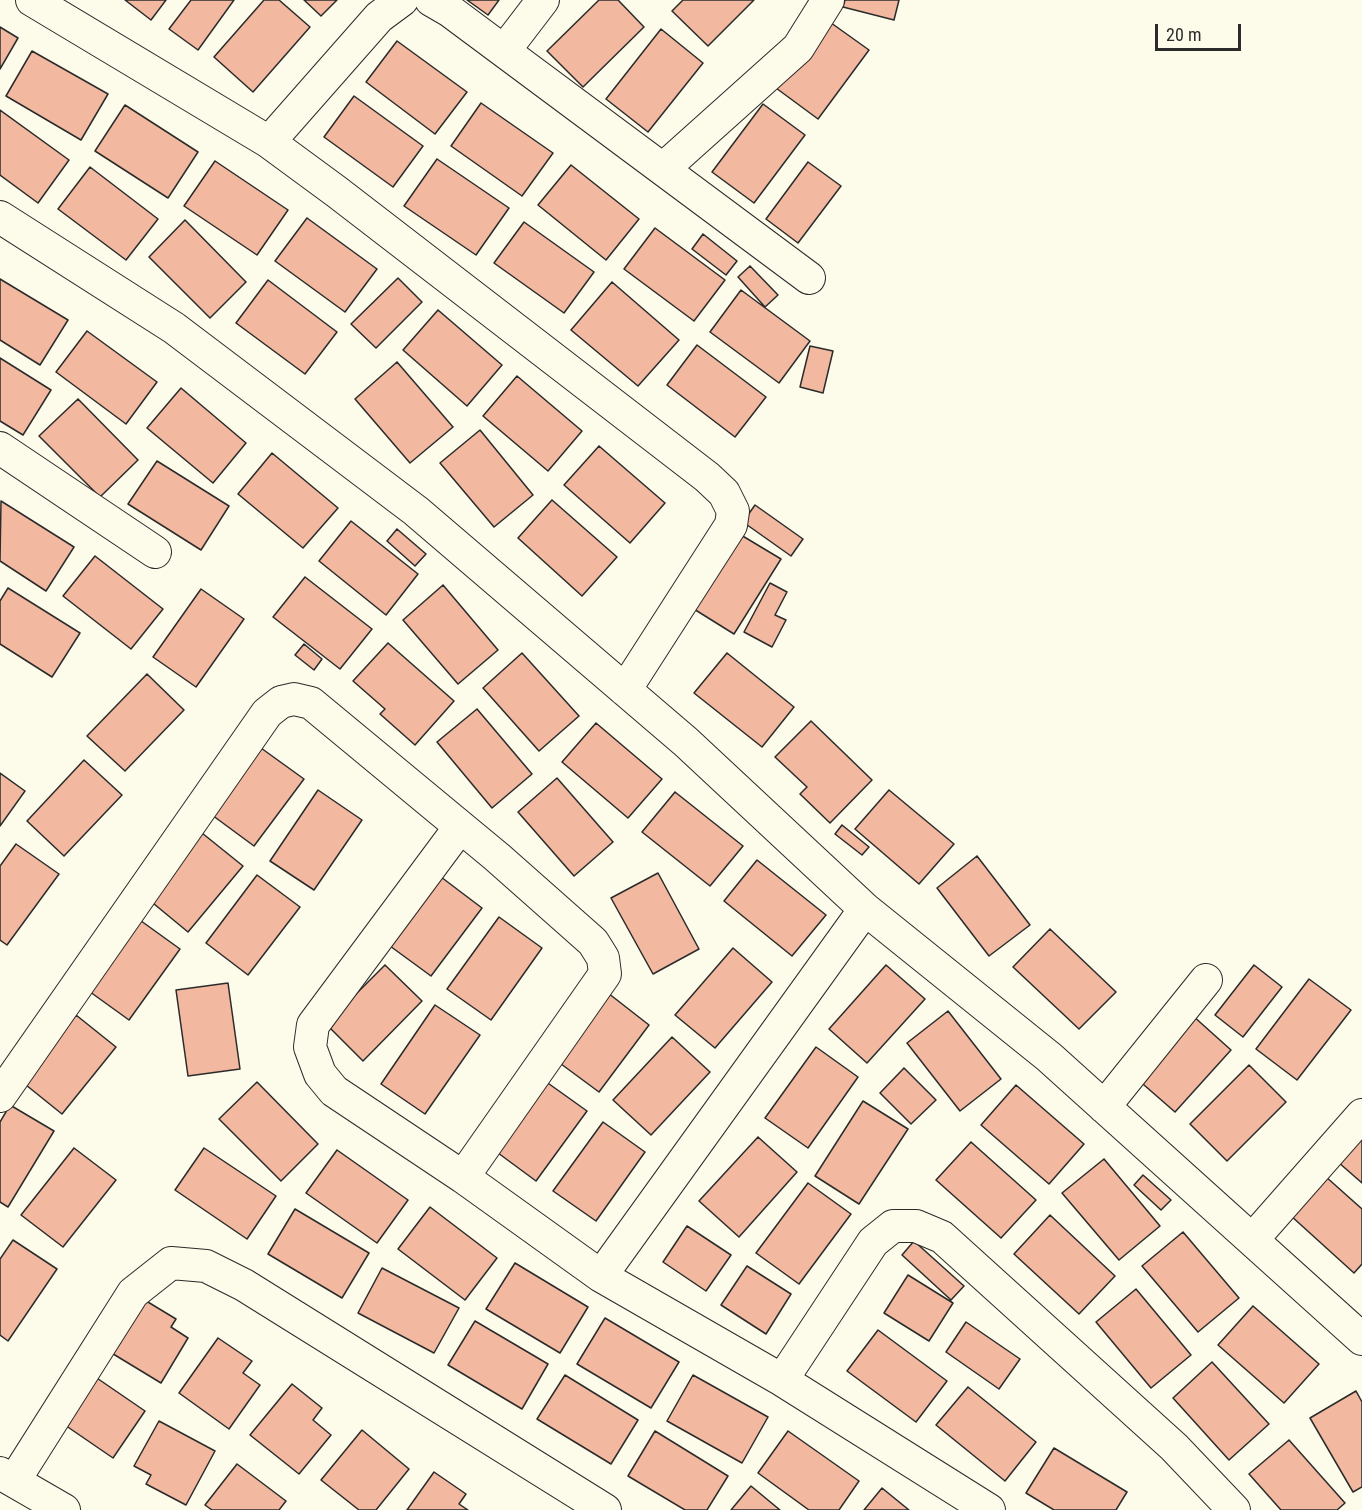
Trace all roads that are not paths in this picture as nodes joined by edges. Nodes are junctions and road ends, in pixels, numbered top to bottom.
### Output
1 (32, 0) edge
2 (402, 0) edge
3 (431, 0) edge
4 (543, 0) edge
5 (828, 0) edge
6 (504, 51) junction
7 (269, 142) junction
8 (663, 169) junction
9 (0, 218) edge
10 (809, 278) dead end
11 (0, 448) edge
12 (155, 552) dead end
13 (625, 690) junction
14 (460, 827) junction
15 (865, 909) junction
16 (1206, 980) dead end
17 (0, 1096) edge
18 (1104, 1107) junction
19 (1362, 1115) edge
20 (463, 1177) junction
21 (1252, 1240) junction
22 (601, 1276) junction
23 (1362, 1339) edge
24 (782, 1380) junction
25 (7, 1477) edge
26 (64, 1510) edge
27 (605, 1510) edge
28 (989, 1510) edge
29 (1234, 1510) edge

1 - 7 street
2 - 7 street
3 - 6 street
4 - 6 street
5 - 8 street
6 - 8 street
7 - 13 street
8 - 10 street
9 - 13 street
11 - 12 street
13 - 15 street
14 - 17 street
14 - 20 street
14 - 20 street
15 - 18 street
15 - 22 street
16 - 18 street
18 - 21 street
19 - 21 street
20 - 22 street
21 - 23 street
22 - 24 street
24 - 28 street
24 - 29 street
25 - 26 street
25 - 27 street

